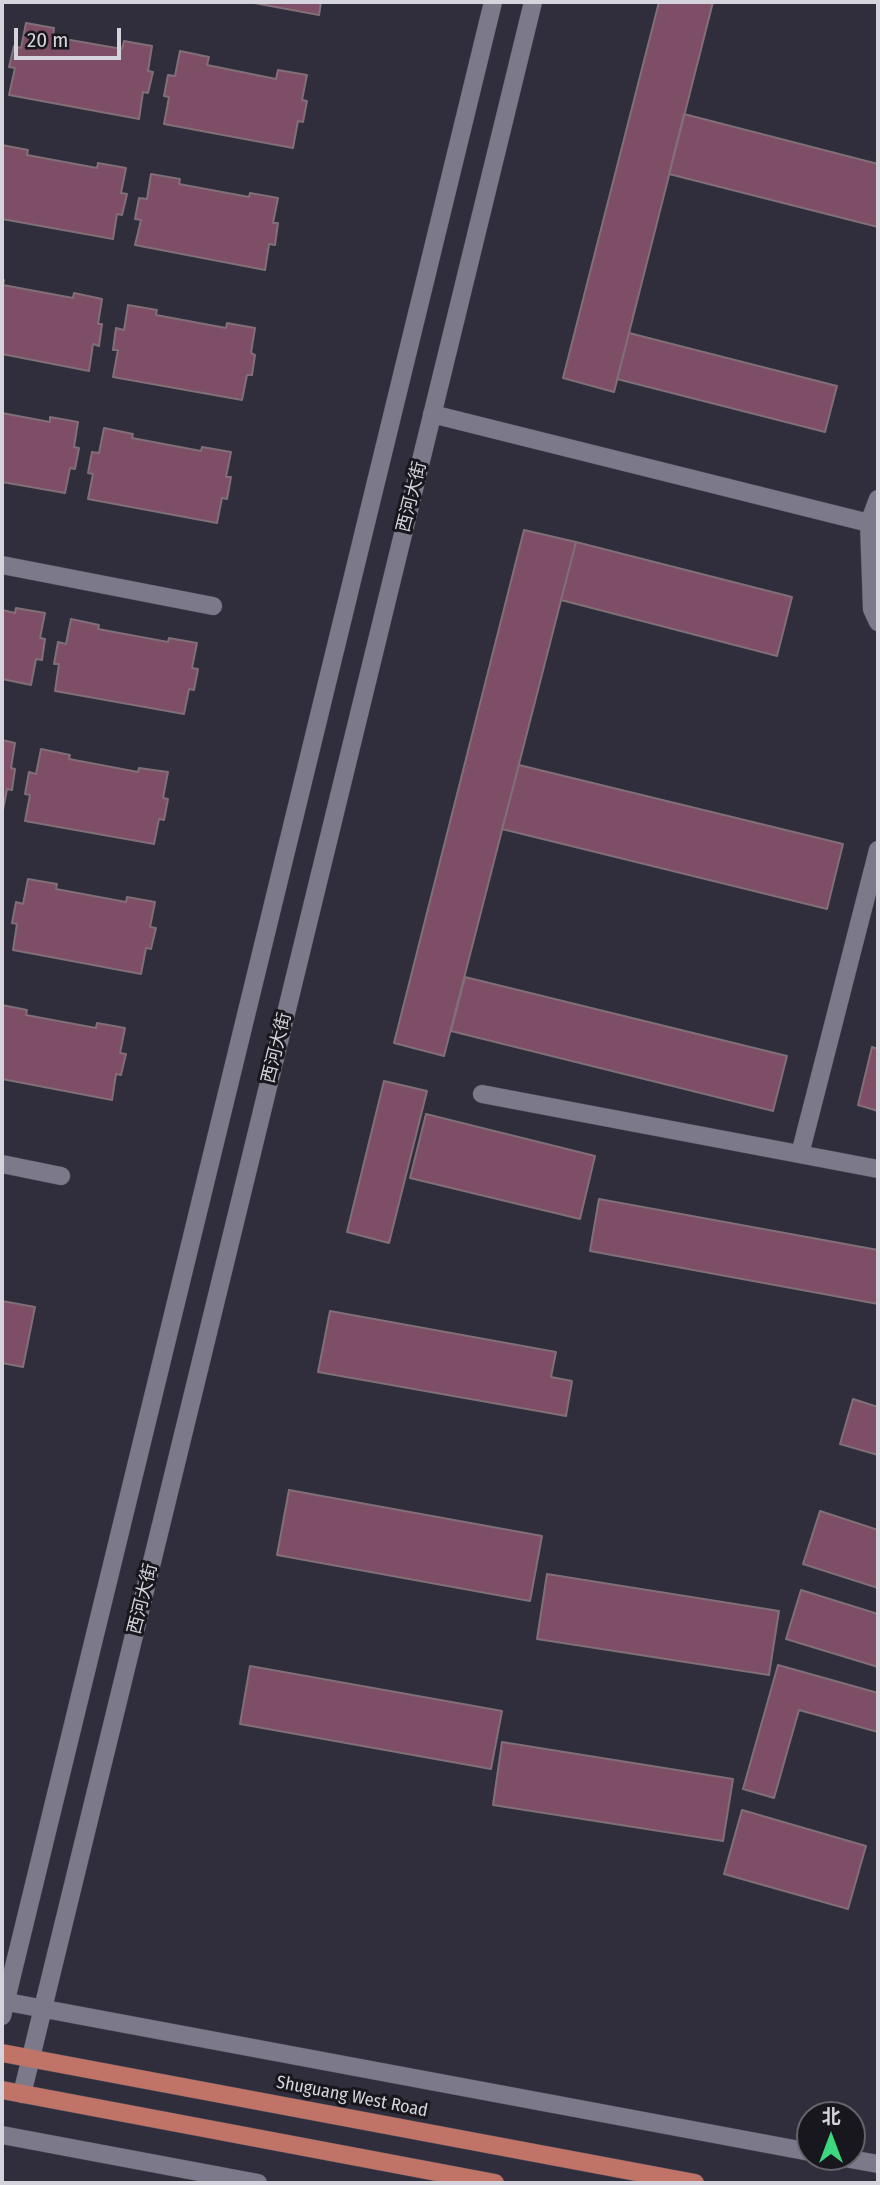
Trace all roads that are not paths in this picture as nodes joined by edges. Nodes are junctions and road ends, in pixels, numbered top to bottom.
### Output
1 (493, 2) edge
2 (533, 2) edge
3 (432, 414) junction
4 (878, 499) edge
5 (869, 523) junction
6 (2, 565) edge
7 (213, 606) dead end
8 (878, 622) edge
9 (878, 850) edge
10 (482, 1094) dead end
11 (800, 1154) junction
12 (2, 1164) edge
13 (878, 1169) edge
14 (61, 1176) dead end
15 (3, 2006) edge
16 (43, 2008) junction
17 (2, 2053) edge
18 (31, 2058) junction
19 (2, 2090) edge
20 (22, 2094) junction
21 (2, 2135) edge
22 (796, 2149) edge
23 (258, 2183) edge
24 (495, 2183) edge
25 (695, 2183) edge

1 - 15 street
2 - 3 street, 西河大街
3 - 5 street
3 - 16 street, 西河大街
4 - 5 street
5 - 8 street
6 - 7 street
9 - 11 street
10 - 11 street
11 - 13 street
12 - 14 street
15 - 16 street
16 - 18 street, 西河大街
16 - 22 street
17 - 18 main road, Shuguang West Road
18 - 20 street, 西河大街
18 - 25 main road, Shuguang West Road
19 - 20 main road
20 - 24 main road
21 - 23 street

